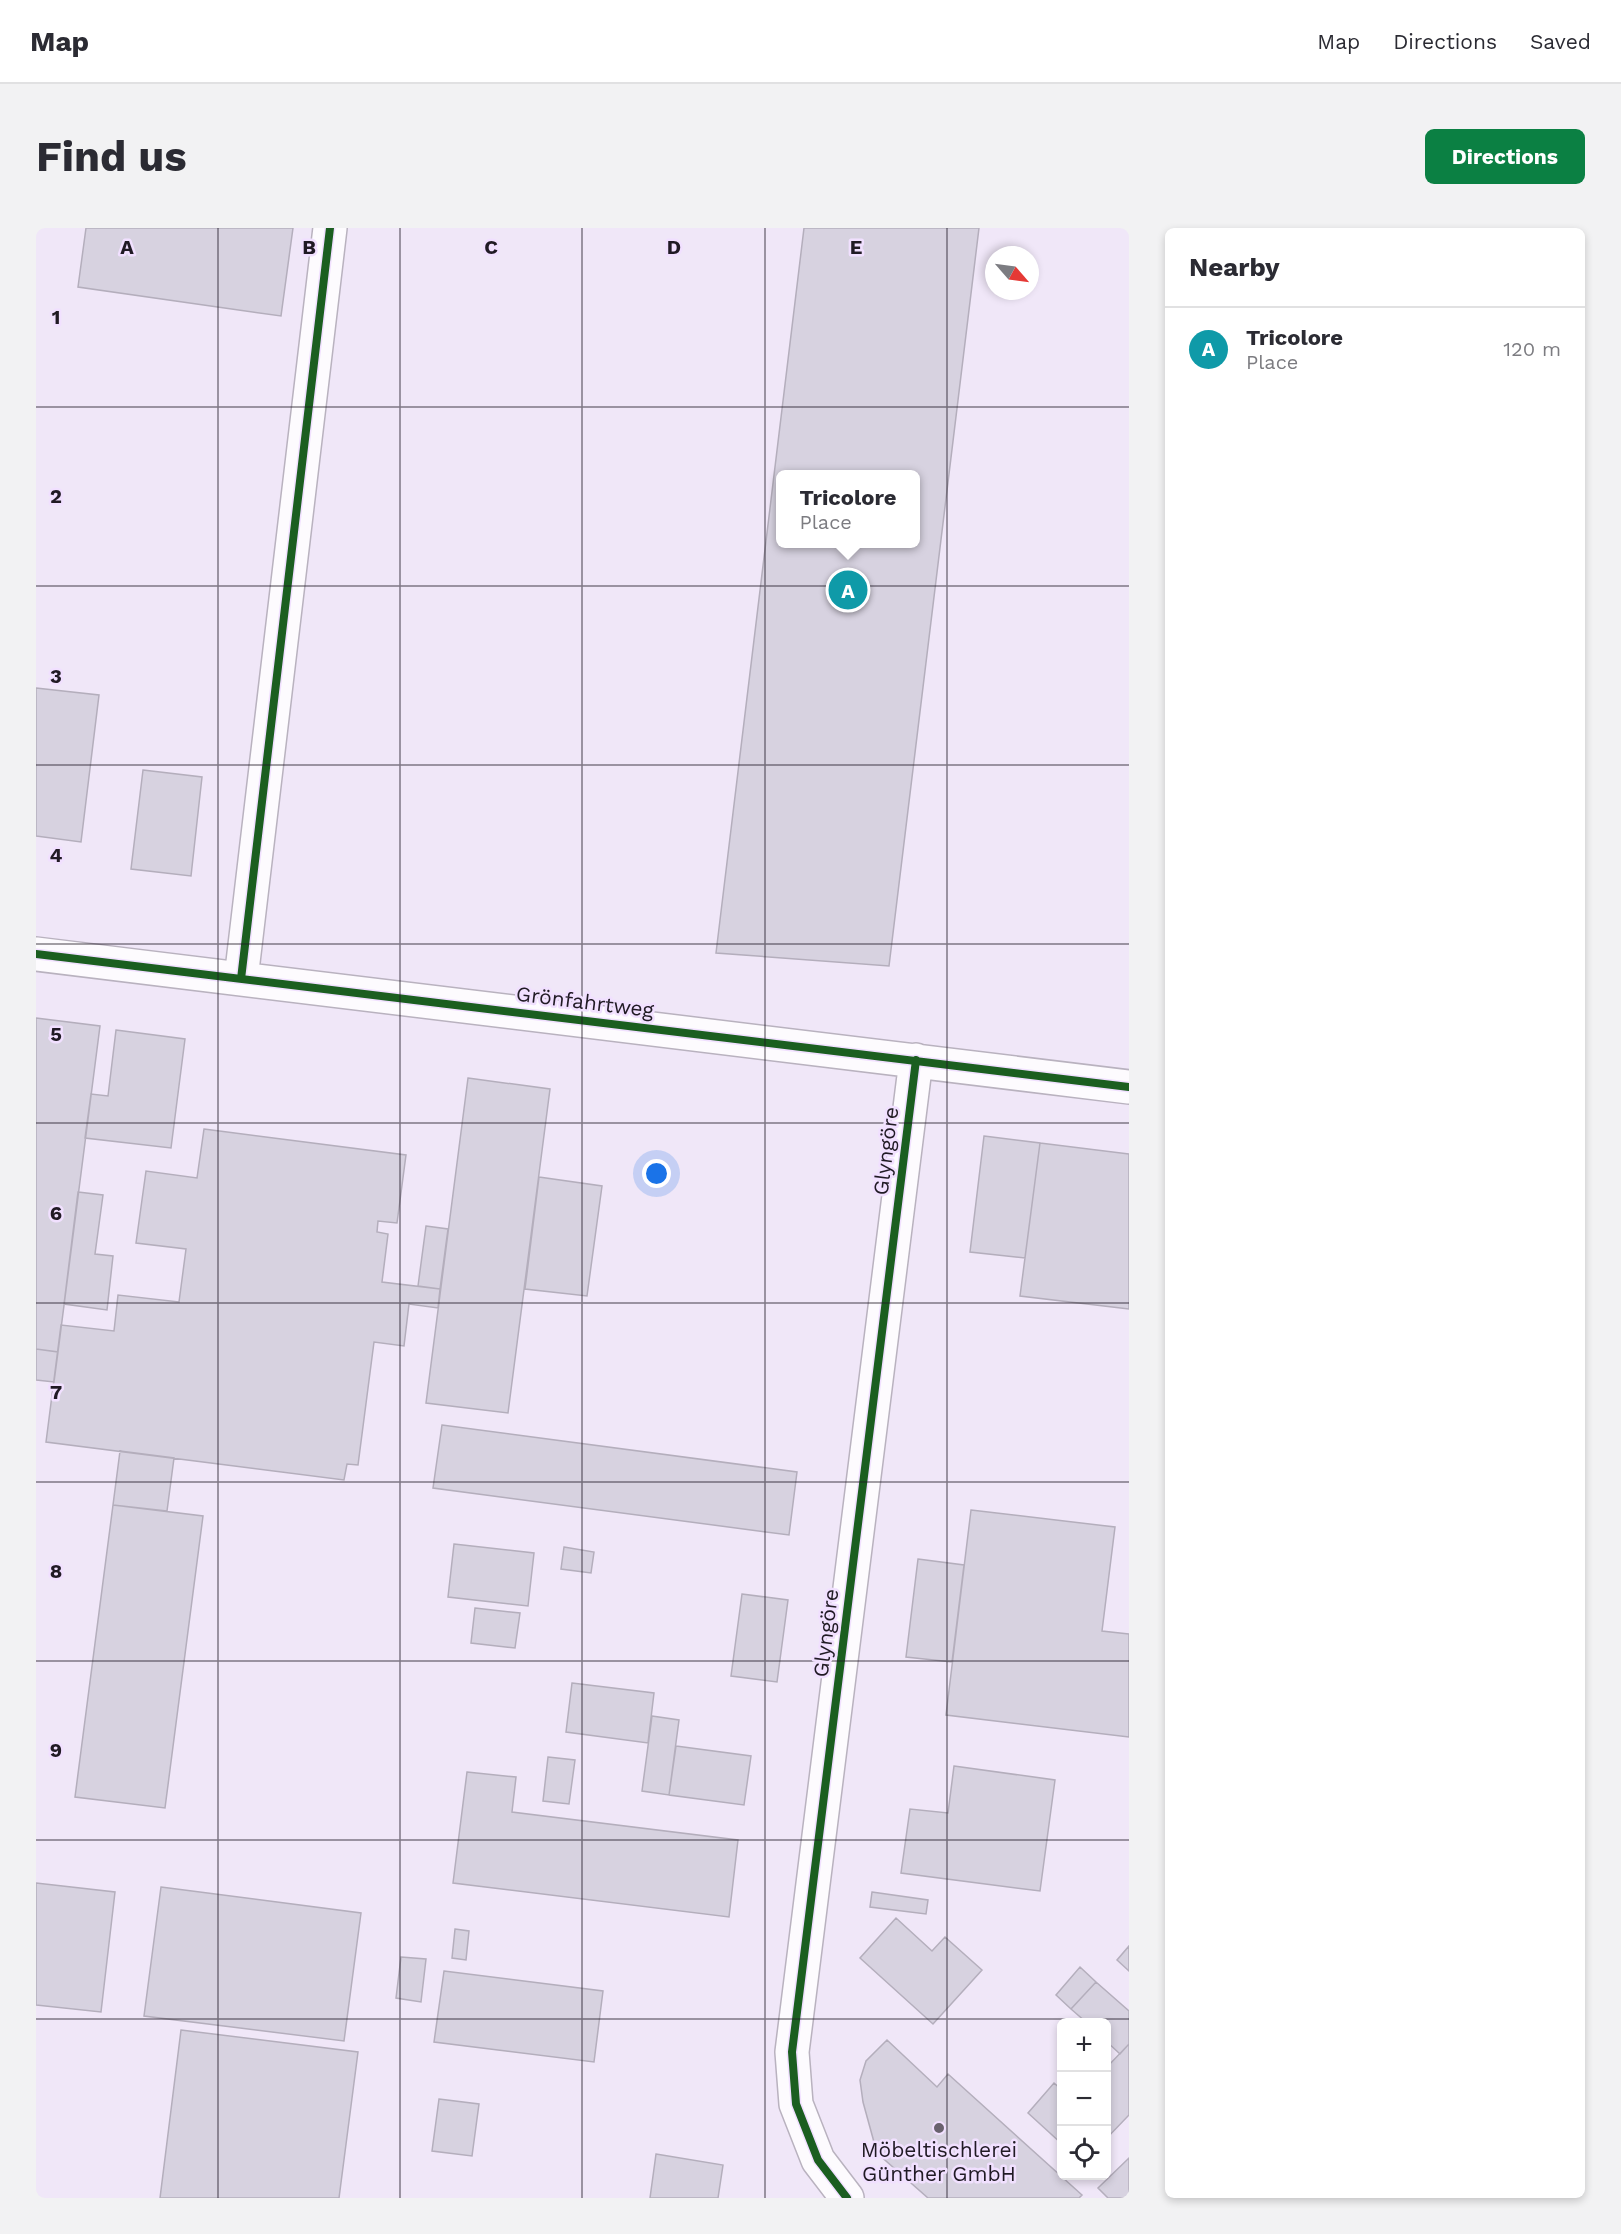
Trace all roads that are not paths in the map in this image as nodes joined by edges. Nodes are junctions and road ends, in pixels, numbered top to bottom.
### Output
1 (330, 228) edge
2 (36, 954) edge
3 (241, 979) junction
4 (916, 1060) junction
5 (1129, 1087) edge
6 (847, 2198) edge

1 - 3 street
2 - 3 street, Grönfahrtweg
3 - 4 street, Grönfahrtweg
4 - 5 street, Grönfahrtweg
4 - 6 street, Glyngöre

